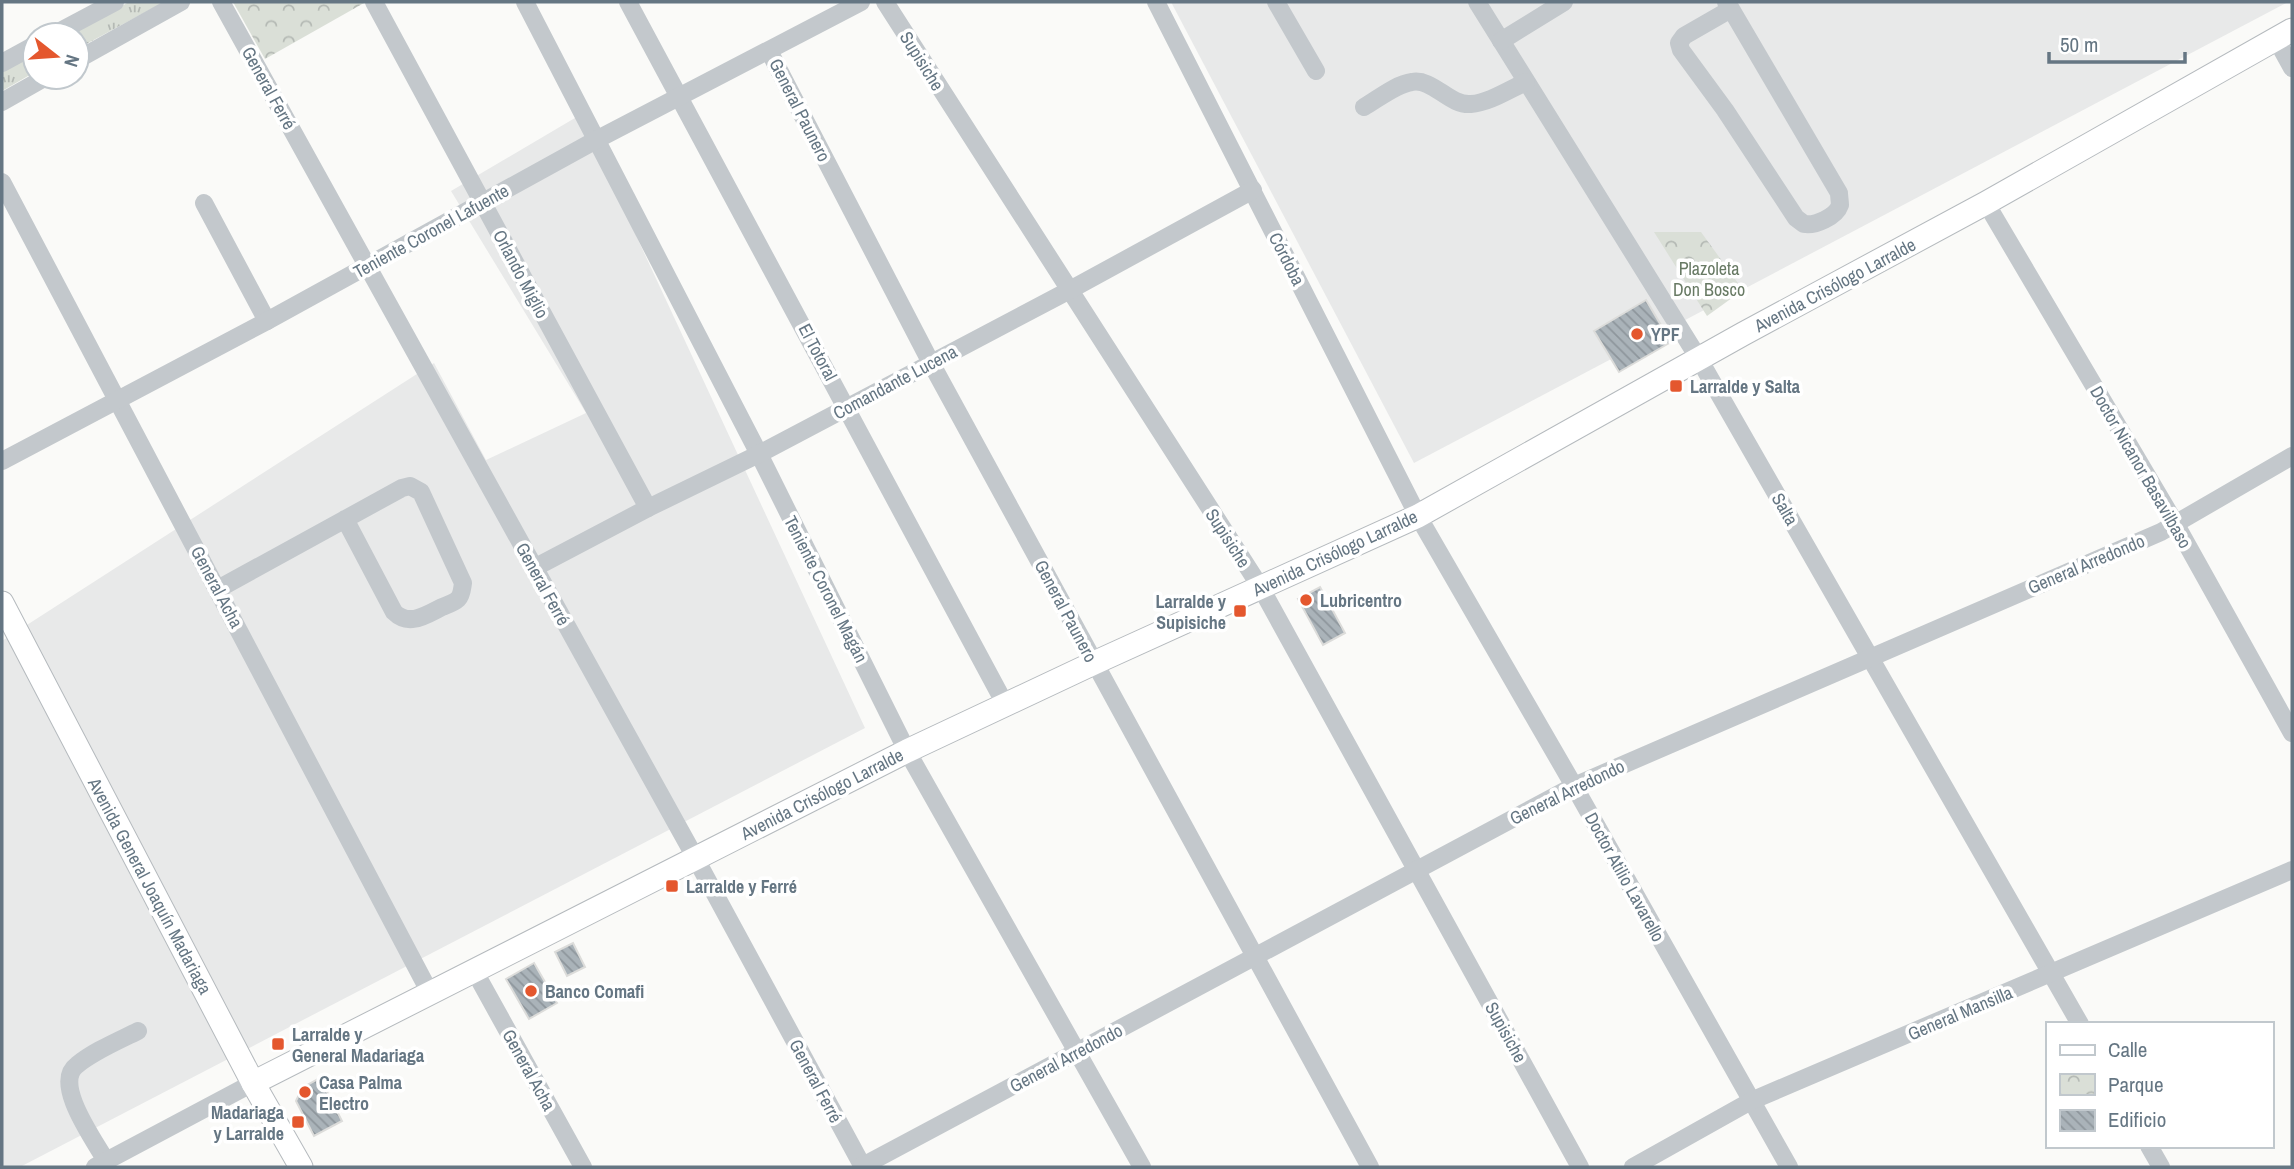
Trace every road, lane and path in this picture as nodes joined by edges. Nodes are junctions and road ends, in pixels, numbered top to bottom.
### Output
1 (115, 2) edge
2 (181, 2) edge
3 (221, 2) edge
4 (374, 2) edge
5 (525, 2) edge
6 (628, 2) edge
7 (861, 2) edge
8 (885, 2) edge
9 (1156, 2) edge
10 (1276, 2) edge
11 (1477, 2) edge
12 (1564, 2) edge
13 (1728, 5) edge
14 (79, 21) edge
15 (2284, 35) edge
16 (1501, 41) junction
17 (769, 51) junction
18 (91, 52) edge
19 (21, 53) edge
20 (2, 63) edge
21 (2292, 68) edge
22 (1315, 71) dead end
23 (1526, 82) junction
24 (21, 91) edge
25 (679, 96) junction
26 (2, 102) edge
27 (1364, 107) dead end
28 (596, 140) junction
29 (2, 182) edge
30 (1253, 190) junction
31 (204, 203) dead end
32 (483, 203) junction
33 (1986, 203) junction
34 (367, 266) junction
35 (1068, 291) junction
36 (267, 321) junction
37 (1699, 359) junction
38 (931, 363) junction
39 (118, 399) junction
40 (848, 407) junction
41 (759, 454) junction
42 (2292, 456) edge
43 (2, 461) edge
44 (648, 508) junction
45 (1418, 516) junction
46 (345, 519) junction
47 (2175, 523) junction
48 (534, 568) junction
49 (1261, 588) junction
50 (218, 589) junction
51 (2, 603) edge
52 (1869, 657) junction
53 (1094, 663) junction
54 (1005, 704) junction
55 (2292, 733) edge
56 (907, 751) junction
57 (1573, 786) junction
58 (696, 859) junction
59 (1417, 869) junction
60 (2292, 870) edge
61 (1255, 957) junction
62 (475, 972) junction
63 (2052, 975) junction
64 (430, 993) junction
65 (2079, 1022) edge
66 (138, 1031) dead end
67 (1079, 1051) junction
68 (253, 1083) junction
69 (1751, 1101) junction
70 (2150, 1148) edge
71 (100, 1164) edge
72 (301, 1167) edge
73 (583, 1167) edge
74 (862, 1167) edge
75 (1142, 1167) edge
76 (1370, 1167) edge
77 (1580, 1167) edge
78 (1633, 1167) edge
79 (1789, 1167) edge
80 (2161, 1167) edge

1 - 14 street
2 - 18 street
3 - 34 street, General Ferré
4 - 32 street, Orlando Miglio
5 - 28 street, Teniente Coronel Magán
6 - 25 street, El Totoral
7 - 17 street, Teniente Coronel Lafuente
8 - 35 street, Supisiche
9 - 30 street, Córdoba
10 - 22 street
11 - 16 street, Salta
12 - 16 street
13 - 13 street
15 - 21 street
15 - 33 main road, Avenida Crisólogo Larralde
16 - 23 street, Salta
17 - 25 street, Teniente Coronel Lafuente
17 - 38 street, General Paunero
19 - 20 street
23 - 27 street
23 - 37 street, Salta
24 - 26 street
25 - 28 street, Teniente Coronel Lafuente
25 - 40 street, El Totoral
28 - 32 street, Teniente Coronel Lafuente
28 - 41 street, Teniente Coronel Magán
29 - 39 street, General Acha
30 - 35 street, Comandante Lucena
30 - 45 street, Córdoba
31 - 36 street
32 - 34 street, Teniente Coronel Lafuente
32 - 44 street, Orlando Miglio
33 - 37 main road, Avenida Crisólogo Larralde
33 - 47 street, Doctor Nicanor Basavilbaso
34 - 36 street, Teniente Coronel Lafuente
34 - 48 street, General Ferré
35 - 38 street, Comandante Lucena
35 - 49 street, Supisiche
36 - 39 street, Teniente Coronel Lafuente
37 - 45 main road, Avenida Crisólogo Larralde
37 - 52 street, Salta
38 - 40 street, Comandante Lucena
38 - 53 street, General Paunero
39 - 43 street, Teniente Coronel Lafuente
39 - 50 street, General Acha
40 - 41 street, Comandante Lucena
40 - 54 street, El Totoral
41 - 44 street, Comandante Lucena
41 - 56 street, Teniente Coronel Magán
42 - 47 street, General Arredondo
44 - 48 street, Comandante Lucena
45 - 49 main road, Avenida Crisólogo Larralde
45 - 57 street, Doctor Atilio Lavarello
46 - 46 street
46 - 50 street
47 - 52 street, General Arredondo
47 - 55 street, Doctor Nicanor Basavilbaso
48 - 58 street, General Ferré
49 - 53 main road, Avenida Crisólogo Larralde
49 - 59 street, Supisiche
50 - 64 street, General Acha
51 - 68 main road, Avenida General Joaquín Madariaga
52 - 57 street, General Arredondo
52 - 63 street, Salta
53 - 54 main road, Avenida Crisólogo Larralde
53 - 61 street, General Paunero
54 - 56 main road, Avenida Crisólogo Larralde
56 - 58 main road, Avenida Crisólogo Larralde
56 - 67 street, Teniente Coronel Magán
57 - 59 street, General Arredondo
57 - 69 street, Doctor Atilio Lavarello
58 - 62 main road, Avenida Crisólogo Larralde
58 - 74 street, General Ferré
59 - 61 street, General Arredondo
59 - 77 street, Supisiche
60 - 63 street, General Mansilla
61 - 67 street, General Arredondo
61 - 76 street, General Paunero
62 - 64 main road, Avenida Crisólogo Larralde
62 - 73 street, General Acha
63 - 65 street, Salta
63 - 69 street, General Mansilla
64 - 68 main road, Avenida Crisólogo Larralde
66 - 71 street
67 - 74 street, General Arredondo
67 - 75 street, Teniente Coronel Magán
68 - 71 street, Avenida Crisólogo Larralde
68 - 72 main road, Avenida General Joaquín Madariaga
69 - 78 street, General Mansilla
69 - 79 street, Doctor Atilio Lavarello
70 - 80 street

